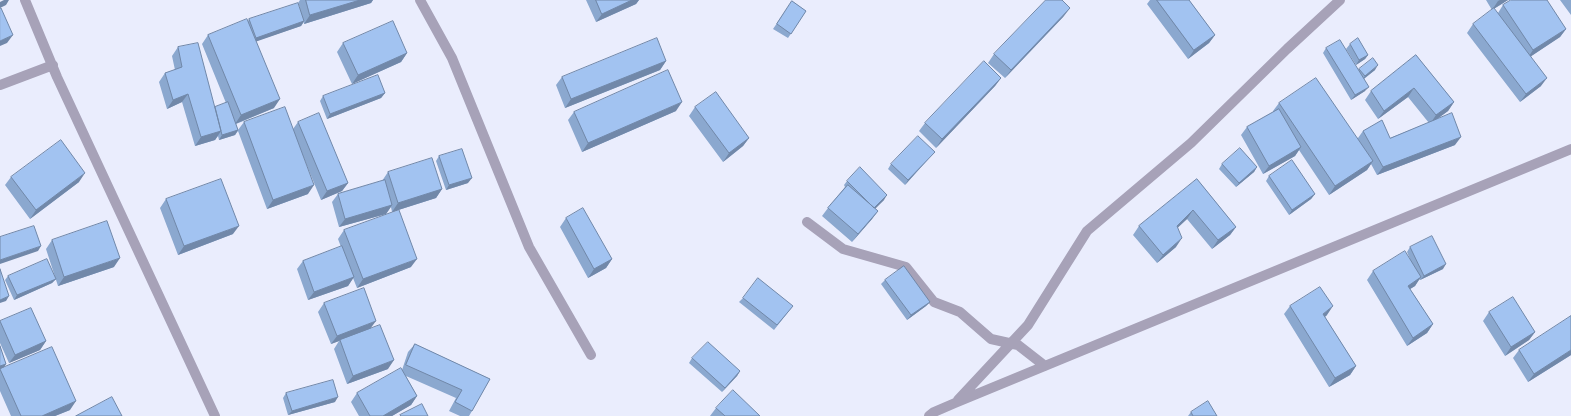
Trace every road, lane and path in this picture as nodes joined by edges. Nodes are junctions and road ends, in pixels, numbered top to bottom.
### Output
1 (25, 0) edge
2 (420, 0) edge
3 (1340, 0) edge
4 (53, 65) junction
5 (0, 86) edge
6 (1571, 149) edge
7 (807, 222) dead end
8 (1011, 344) junction
9 (591, 355) dead end
10 (1045, 366) junction
11 (955, 403) junction
12 (215, 416) edge
13 (929, 416) edge

1 - 4 street
2 - 9 street
3 - 8 street
4 - 5 street
4 - 12 street
6 - 10 street
7 - 8 street
8 - 10 street
8 - 11 street
10 - 11 street
11 - 13 street

